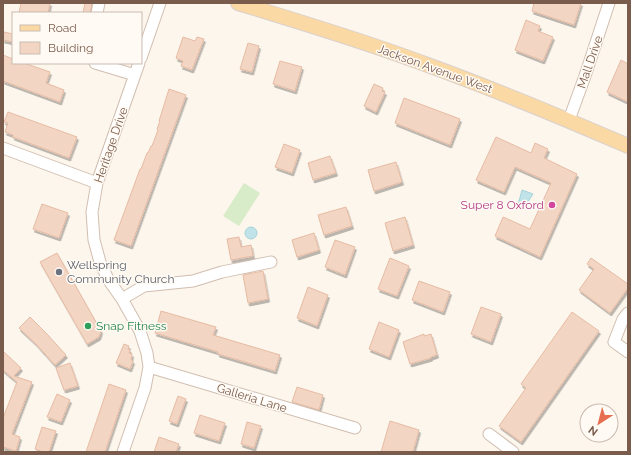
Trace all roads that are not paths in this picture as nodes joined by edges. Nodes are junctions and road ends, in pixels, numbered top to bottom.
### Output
1 (160, 3) edge
2 (238, 3) edge
3 (609, 3) edge
4 (142, 55) edge
5 (99, 64) edge
6 (139, 64) edge
7 (135, 74) junction
8 (569, 120) junction
9 (628, 146) edge
10 (3, 148) edge
11 (97, 183) junction
12 (271, 262) dead end
13 (122, 299) junction
14 (628, 313) edge
15 (628, 352) edge
16 (149, 367) junction
17 (355, 428) dead end
18 (488, 434) dead end
19 (122, 452) edge
20 (513, 452) edge

1 - 4 street
2 - 8 main road, Jackson Avenue West
3 - 8 street, Mall Drive
5 - 7 street
6 - 7 street, Heritage Drive
7 - 11 street, Heritage Drive
8 - 9 main road, Jackson Avenue West
10 - 11 street
11 - 13 street, Heritage Drive
12 - 13 street
13 - 16 street, Heritage Drive
14 - 15 street
16 - 17 street, Galleria Lane
16 - 19 street, Heritage Drive
18 - 20 street

